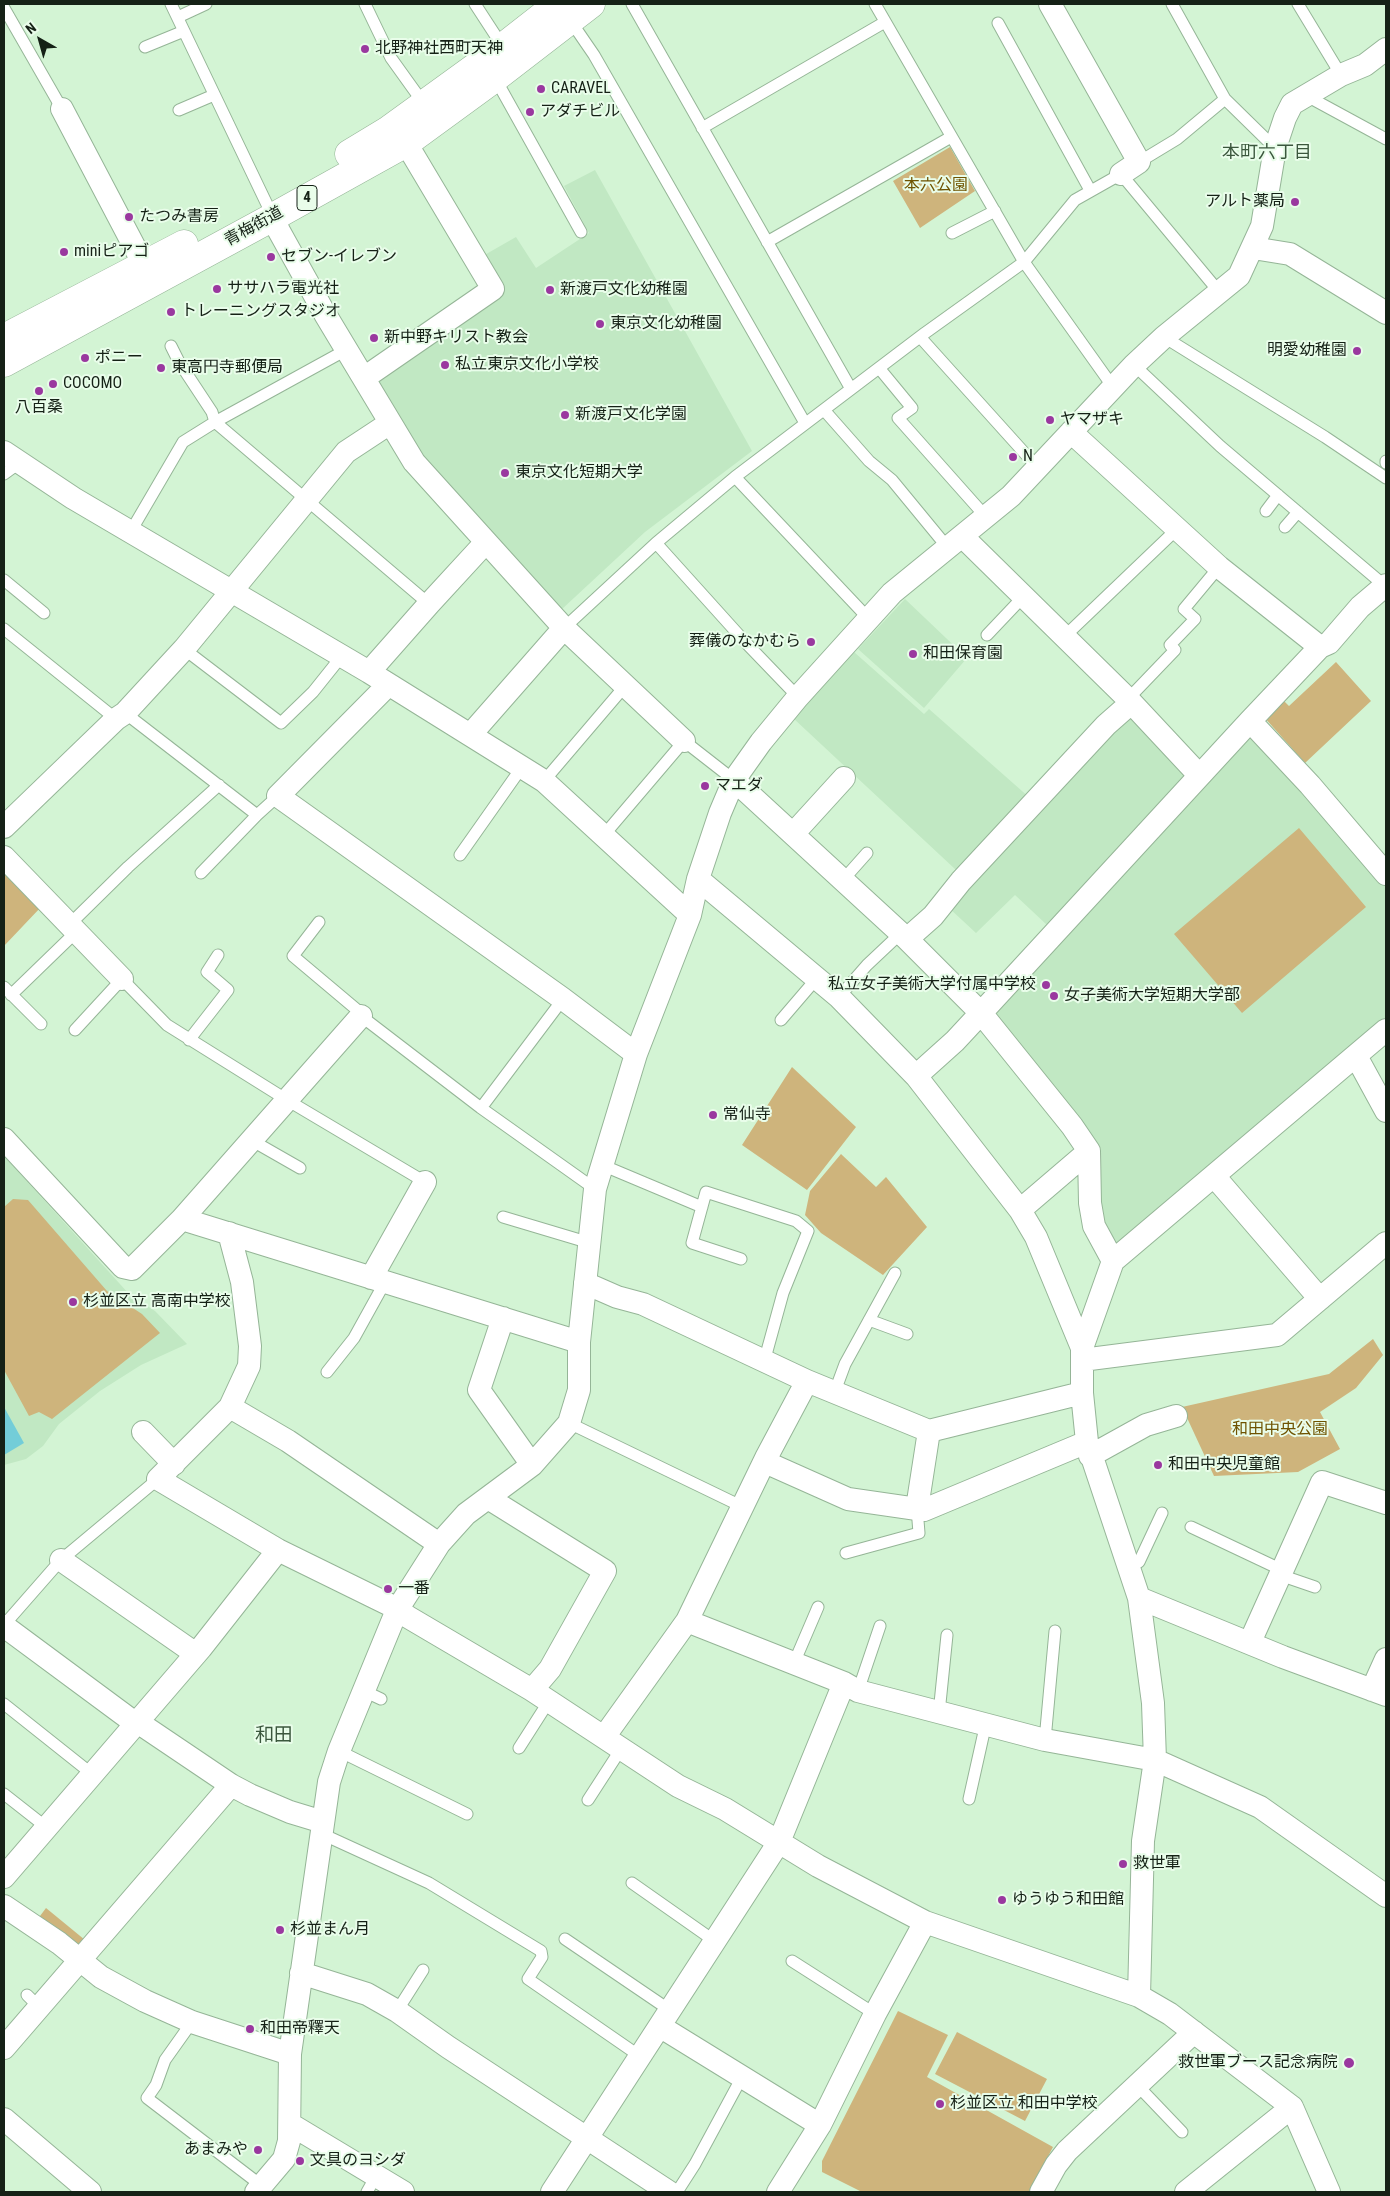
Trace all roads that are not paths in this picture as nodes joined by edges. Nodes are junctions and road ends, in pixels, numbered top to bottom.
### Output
1 (171, 4) edge
2 (206, 4) edge
3 (364, 4) edge
4 (475, 4) edge
5 (591, 4) edge
6 (632, 4) edge
7 (875, 4) edge
8 (1050, 4) edge
9 (1172, 4) edge
10 (1298, 4) edge
11 (4, 8) edge
12 (564, 12) edge
13 (178, 17) junction
14 (885, 22) junction
15 (998, 23) dead end
16 (184, 31) junction
17 (145, 47) dead end
18 (503, 48) junction
19 (1386, 49) edge
20 (1341, 75) junction
21 (495, 78) junction
22 (214, 95) junction
23 (1305, 95) junction
24 (1225, 99) junction
25 (424, 104) junction
26 (62, 109) joint
27 (179, 110) dead end
28 (702, 128) junction
29 (951, 137) junction
30 (1386, 139) edge
31 (406, 143) junction
32 (1275, 148) junction
33 (1139, 162) junction
34 (1120, 174) junction
35 (1090, 190) junction
36 (269, 210) junction
37 (995, 211) junction
38 (581, 232) dead end
39 (952, 233) dead end
40 (767, 242) junction
41 (1253, 248) junction
42 (1024, 262) junction
43 (144, 265) junction
44 (1220, 292) junction
45 (1386, 313) edge
46 (920, 337) junction
47 (1164, 337) junction
48 (4, 338) edge
49 (171, 346) dead end
50 (346, 350) junction
51 (4, 363) edge
52 (1134, 365) junction
53 (879, 368) junction
54 (364, 378) junction
55 (1113, 387) junction
56 (851, 389) junction
57 (824, 410) junction
58 (216, 422) junction
59 (390, 423) junction
60 (805, 423) junction
61 (1071, 432) junction
62 (9, 463) edge
63 (1038, 468) junction
64 (735, 477) junction
65 (1386, 478) edge
66 (1278, 495) junction
67 (306, 500) junction
68 (1266, 511) dead end
69 (1298, 512) junction
70 (986, 517) junction
71 (1285, 527) dead end
72 (1178, 529) junction
73 (131, 531) junction
74 (486, 542) junction
75 (956, 542) junction
76 (656, 543) junction
77 (1220, 567) junction
78 (4, 580) edge
79 (231, 592) junction
80 (1383, 592) edge
81 (1023, 597) junction
82 (428, 604) junction
83 (44, 613) dead end
84 (868, 618) junction
85 (564, 628) junction
86 (4, 629) edge
87 (987, 635) dead end
88 (1064, 637) junction
89 (1320, 647) junction
90 (184, 648) junction
91 (341, 656) junction
92 (369, 672) junction
93 (388, 685) junction
94 (624, 686) junction
95 (798, 697) junction
96 (1129, 701) junction
97 (120, 716) junction
98 (1250, 721) junction
99 (471, 734) junction
100 (684, 741) junction
101 (522, 767) junction
102 (1199, 775) junction
103 (844, 778) dead end
104 (734, 780) junction
105 (544, 781) junction
106 (219, 785) junction
107 (278, 796) junction
108 (257, 815) junction
109 (4, 827) edge
110 (793, 834) junction
111 (604, 835) junction
112 (867, 853) dead end
113 (460, 855) dead end
114 (4, 857) edge
115 (201, 873) dead end
116 (1386, 874) edge
117 (698, 879) junction
118 (843, 880) junction
119 (690, 915) junction
120 (319, 922) dead end
121 (73, 929) junction
122 (904, 936) junction
123 (218, 955) dead end
124 (817, 978) junction
125 (122, 980) junction
126 (8, 991) edge
127 (840, 997) junction
128 (563, 999) junction
129 (981, 1013) junction
130 (361, 1016) junction
131 (782, 1020) dead end
132 (42, 1024) dead end
133 (75, 1030) dead end
134 (1386, 1030) edge
135 (190, 1040) junction
136 (636, 1054) junction
137 (1356, 1056) junction
138 (916, 1076) junction
139 (287, 1100) junction
140 (481, 1108) junction
141 (1386, 1111) edge
142 (4, 1139) edge
143 (251, 1140) junction
144 (1089, 1151) junction
145 (602, 1165) junction
146 (300, 1168) dead end
147 (1214, 1176) junction
148 (425, 1182) joint
149 (595, 1189) junction
150 (702, 1207) junction
151 (1020, 1210) junction
152 (503, 1218) dead end
153 (182, 1219) junction
154 (229, 1233) junction
155 (590, 1243) junction
156 (1386, 1243) edge
157 (741, 1259) dead end
158 (1113, 1261) junction
159 (895, 1273) dead end
160 (378, 1280) junction
161 (585, 1283) junction
162 (1320, 1299) junction
163 (503, 1318) junction
164 (869, 1320) junction
165 (907, 1334) dead end
166 (579, 1342) junction
167 (1082, 1354) junction
168 (764, 1362) junction
169 (327, 1372) dead end
170 (807, 1381) junction
171 (835, 1391) junction
172 (1082, 1394) junction
173 (230, 1407) junction
174 (1176, 1416) dead end
175 (569, 1423) junction
176 (929, 1431) junction
177 (143, 1432) dead end
178 (1088, 1449) junction
179 (765, 1462) junction
180 (532, 1465) junction
181 (166, 1471) junction
182 (488, 1498) junction
183 (1386, 1503) edge
184 (743, 1507) junction
185 (917, 1508) junction
186 (1162, 1513) dead end
187 (1191, 1527) dead end
188 (439, 1544) junction
189 (278, 1550) junction
190 (846, 1553) dead end
191 (61, 1560) junction
192 (1128, 1567) junction
193 (1281, 1573) junction
194 (1315, 1588) dead end
195 (1139, 1598) junction
196 (818, 1607) dead end
197 (397, 1610) junction
198 (687, 1621) junction
199 (4, 1626) edge
200 (880, 1626) dead end
201 (1055, 1631) dead end
202 (947, 1635) dead end
203 (1250, 1642) junction
204 (196, 1654) junction
205 (1386, 1659) edge
206 (794, 1663) junction
207 (851, 1687) junction
208 (1379, 1692) edge
209 (541, 1695) junction
210 (4, 1704) edge
211 (938, 1713) junction
212 (135, 1723) junction
213 (986, 1724) junction
214 (1045, 1740) junction
215 (612, 1743) junction
216 (519, 1748) dead end
217 (339, 1751) junction
218 (1155, 1760) junction
219 (92, 1774) junction
220 (231, 1785) junction
221 (4, 1794) edge
222 (969, 1799) dead end
223 (588, 1800) dead end
224 (467, 1814) dead end
225 (46, 1827) junction
226 (322, 1828) junction
227 (779, 1842) junction
228 (4, 1877) edge
229 (632, 1883) dead end
230 (1386, 1896) edge
231 (4, 1906) edge
232 (925, 1922) junction
233 (565, 1939) dead end
234 (716, 1942) junction
235 (81, 1959) junction
236 (792, 1961) dead end
237 (423, 1970) dead end
238 (302, 1973) junction
239 (1138, 1996) junction
240 (397, 2011) junction
241 (875, 2014) junction
242 (666, 2019) junction
243 (192, 2022) junction
244 (1194, 2032) junction
245 (4, 2048) edge
246 (290, 2054) junction
247 (641, 2057) junction
248 (742, 2077) junction
249 (1138, 2086) junction
250 (1292, 2107) junction
251 (4, 2119) edge
252 (290, 2124) junction
253 (820, 2125) junction
254 (1182, 2132) dead end
255 (587, 2139) junction
256 (371, 2184) edge
257 (266, 2186) edge
258 (90, 2192) edge
259 (404, 2192) edge
260 (552, 2192) edge
261 (669, 2192) edge
262 (677, 2192) edge
263 (778, 2192) edge
264 (1041, 2192) edge
265 (1186, 2192) edge
266 (1329, 2192) edge

1 - 13 lane
2 - 13 lane
3 - 25 lane
4 - 18 lane
5 - 12 main road, 青梅街道 / 4
6 - 28 lane
7 - 14 lane
8 - 33 street
9 - 24 lane
10 - 20 lane
11 - 26 lane
12 - 18 main road, 青梅街道 / 4
12 - 21 main road, 青梅街道 / 4
12 - 60 lane
13 - 16 lane
14 - 28 lane
14 - 29 lane
15 - 35 lane
16 - 17 lane
16 - 22 lane
18 - 25 main road, 青梅街道 / 4
19 - 20 street
20 - 23 street
21 - 31 main road, 青梅街道 / 4
21 - 38 lane
22 - 27 lane
22 - 36 lane
23 - 30 lane
23 - 32 street
24 - 32 lane
24 - 33 lane
25 - 36 main road, 青梅街道 / 4
26 - 43 street
28 - 40 lane
29 - 37 lane
29 - 40 lane
31 - 36 main road, 青梅街道 / 4
31 - 54 street
32 - 41 street
33 - 34 street
34 - 35 lane
34 - 44 lane
35 - 42 lane
36 - 43 main road, 青梅街道 / 4
36 - 50 street
36 - 51 main road, 青梅街道 / 4
37 - 39 lane
37 - 42 lane
40 - 56 lane
41 - 44 street
41 - 45 street
42 - 46 lane
42 - 55 lane
43 - 48 main road, 青梅街道 / 4
44 - 47 street
46 - 53 lane
46 - 63 lane
47 - 52 street
47 - 65 lane
49 - 58 lane
50 - 54 street
50 - 58 lane
52 - 55 street
52 - 66 lane
53 - 56 lane
53 - 70 lane
54 - 59 street
55 - 61 street
56 - 57 lane
57 - 60 lane
57 - 75 lane
58 - 67 lane
58 - 73 lane
59 - 67 street
59 - 74 street
60 - 64 lane
61 - 63 street
61 - 72 street
62 - 73 street
63 - 70 street
64 - 76 lane
64 - 84 lane
66 - 68 lane
66 - 69 lane
67 - 79 street
67 - 82 lane
69 - 71 lane
69 - 80 lane
70 - 75 street
72 - 77 street
72 - 88 lane
73 - 79 street
74 - 82 street
74 - 85 street
75 - 81 street
75 - 84 street
76 - 85 lane
76 - 95 lane
77 - 89 street
77 - 96 lane
78 - 83 lane
79 - 90 street
79 - 91 street
80 - 89 street
81 - 87 lane
81 - 88 street
82 - 92 street
84 - 95 street
85 - 94 street
85 - 99 street
86 - 97 lane
88 - 96 street
89 - 98 street
90 - 91 lane
90 - 97 street
91 - 92 street
92 - 93 street
93 - 99 street
93 - 107 street
94 - 100 street
94 - 105 lane
95 - 104 street
96 - 102 street
96 - 122 street
97 - 106 lane
97 - 109 street
98 - 102 street
98 - 116 street
99 - 101 street
100 - 104 lane
100 - 111 lane
101 - 105 street
101 - 113 lane
102 - 129 street
103 - 110 street
104 - 110 street
104 - 117 street
105 - 111 street
106 - 108 lane
106 - 121 lane
107 - 108 lane
107 - 128 street
108 - 115 lane
110 - 118 street
111 - 119 street
112 - 118 lane
114 - 121 street
117 - 119 street
117 - 124 street
118 - 122 street
119 - 136 street
120 - 130 lane
121 - 125 street
121 - 126 lane
122 - 127 lane
122 - 129 street
123 - 135 lane
124 - 127 street
124 - 131 lane
125 - 133 lane
125 - 135 lane
126 - 132 lane
127 - 138 street
128 - 136 street
128 - 140 lane
129 - 138 street
129 - 144 street
130 - 139 street
130 - 140 lane
134 - 137 street
135 - 139 lane
136 - 145 street
137 - 141 street
137 - 147 street
138 - 151 street
139 - 143 street
139 - 148 lane
140 - 149 lane
142 - 153 street
143 - 146 lane
143 - 153 street
144 - 151 street
144 - 158 street
145 - 149 street
145 - 150 lane
147 - 158 street
147 - 162 street
148 - 160 street
149 - 155 street
150 - 157 lane
150 - 168 lane
151 - 167 street
152 - 155 lane
153 - 154 street
154 - 160 street
154 - 173 street
155 - 161 street
156 - 162 street
158 - 167 street
159 - 164 lane
160 - 163 street
160 - 169 lane
161 - 166 street
161 - 168 street
162 - 167 street
163 - 166 street
163 - 180 street
164 - 165 lane
164 - 171 lane
166 - 175 street
167 - 172 street
168 - 170 street
170 - 171 street
170 - 179 street
171 - 176 street
172 - 176 street
172 - 178 street
173 - 181 street
173 - 188 street
174 - 178 street
175 - 180 street
175 - 184 lane
176 - 185 street
177 - 181 street
178 - 185 street
178 - 192 street
179 - 184 street
179 - 185 street
180 - 182 street
181 - 189 street
181 - 191 lane
182 - 188 street
182 - 209 street
183 - 193 street
184 - 198 street
185 - 190 lane
186 - 192 lane
187 - 193 lane
188 - 197 street
189 - 197 street
189 - 204 street
191 - 199 lane
191 - 204 street
192 - 195 street
193 - 194 lane
193 - 203 street
195 - 203 street
195 - 218 street
196 - 206 lane
197 - 209 street
197 - 217 street
198 - 206 street
198 - 215 street
199 - 212 street
200 - 207 lane
201 - 214 lane
202 - 211 lane
203 - 208 street
204 - 212 street
205 - 208 street
206 - 207 street
207 - 211 street
207 - 227 street
209 - 215 street
209 - 216 lane
210 - 219 lane
211 - 213 street
212 - 219 street
212 - 220 street
213 - 214 street
213 - 222 lane
214 - 218 street
215 - 223 lane
215 - 227 street
217 - 224 lane
217 - 226 street
218 - 230 street
218 - 239 street
219 - 225 street
220 - 226 street
220 - 235 street
221 - 225 lane
225 - 228 street
226 - 238 street
226 - 247 lane
227 - 232 street
227 - 234 street
229 - 234 lane
231 - 235 street
232 - 239 street
232 - 241 street
233 - 242 lane
234 - 242 street
235 - 243 street
235 - 245 street
236 - 241 lane
237 - 240 lane
238 - 240 street
238 - 246 street
239 - 244 street
240 - 255 street
241 - 253 street
242 - 247 street
242 - 248 street
243 - 246 street
243 - 257 lane
244 - 249 street
244 - 250 street
246 - 252 street
247 - 255 street
248 - 253 street
248 - 262 lane
249 - 254 lane
249 - 264 street
250 - 265 street
250 - 266 street
251 - 258 street
252 - 256 street
252 - 257 street
253 - 263 street
255 - 260 street
255 - 261 street
256 - 259 street

